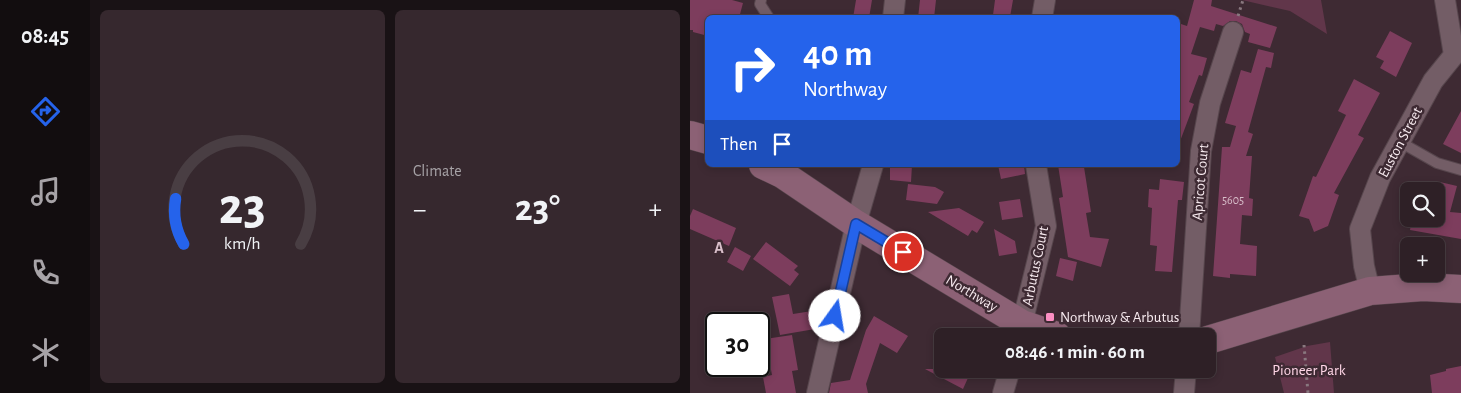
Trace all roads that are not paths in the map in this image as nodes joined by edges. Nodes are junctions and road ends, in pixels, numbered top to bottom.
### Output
1 (761, 0) edge
2 (895, 0) edge
3 (1045, 0) edge
4 (1445, 0) edge
5 (767, 15) edge
6 (893, 15) edge
7 (1042, 15) edge
8 (1233, 32) dead end
9 (1458, 54) edge
10 (690, 135) edge
11 (705, 139) edge
12 (1400, 142) junction
13 (766, 167) edge
14 (872, 167) edge
15 (1036, 167) edge
16 (1461, 170) edge
17 (856, 224) junction
18 (1461, 289) edge
19 (1370, 291) junction
20 (1018, 328) edge
21 (1021, 328) edge
22 (1190, 328) edge
23 (1216, 338) edge
24 (1007, 378) edge
25 (1185, 378) edge
26 (817, 393) edge
27 (1003, 393) edge
28 (1184, 393) edge

1 - 5 lane
2 - 6 street
3 - 7 street
4 - 9 street, Euston Street
8 - 22 street, Apricot Court
9 - 12 street, Euston Street
10 - 11 street
12 - 16 lane
12 - 19 street, Euston Street
13 - 17 street, Northway
14 - 17 street
15 - 21 street, Arbutus Court
17 - 20 street, Northway
17 - 26 street
18 - 19 street
19 - 23 street
24 - 27 street
25 - 28 street

